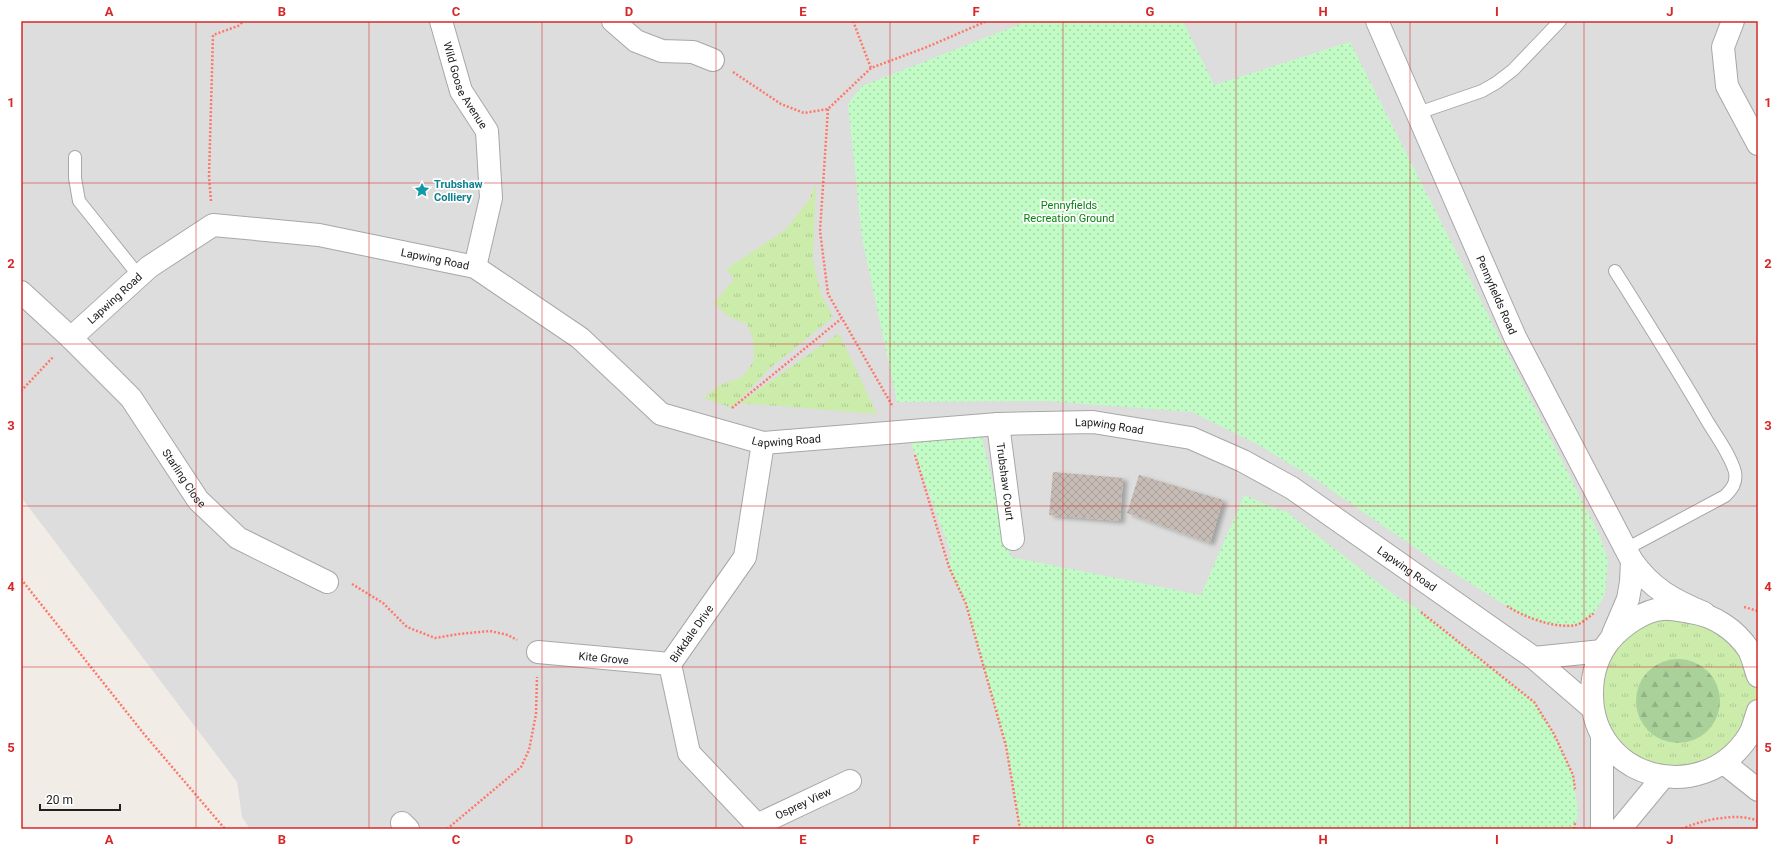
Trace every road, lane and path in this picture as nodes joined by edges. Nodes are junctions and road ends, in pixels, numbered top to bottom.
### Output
1 (244, 21) edge
2 (441, 21) edge
3 (612, 21) edge
4 (853, 21) edge
5 (987, 21) edge
6 (1377, 21) edge
7 (1560, 21) edge
8 (1733, 21) edge
9 (713, 60) joint
10 (871, 68) junction
11 (828, 109) junction
12 (1418, 113) junction
13 (1758, 144) edge
14 (74, 157) dead end
15 (213, 226) junction
16 (474, 267) junction
17 (1615, 271) dead end
18 (139, 276) junction
19 (21, 292) edge
20 (842, 319) junction
21 (71, 338) junction
22 (21, 391) edge
23 (998, 424) junction
24 (709, 428) junction
25 (907, 432) junction
26 (763, 443) junction
27 (1013, 539) dead end
28 (1629, 555) junction
29 (21, 579) edge
30 (327, 582) joint
31 (1501, 602) dead end
32 (1418, 609) dead end
33 (1595, 612) dead end
34 (1704, 613) junction
35 (1606, 646) junction
36 (1754, 650) edge
37 (538, 652) junction
38 (1534, 658) junction
39 (670, 664) junction
40 (1758, 676) edge
41 (1592, 708) junction
42 (1758, 711) edge
43 (1602, 736) junction
44 (1724, 763) junction
45 (1663, 777) junction
46 (850, 781) dead end
47 (1575, 790) dead end
48 (1758, 790) edge
49 (1577, 818) dead end
50 (1758, 821) edge
51 (759, 827) edge
52 (225, 829) edge
53 (447, 829) edge
54 (1020, 829) edge
55 (1574, 829) edge
56 (1602, 829) edge
57 (1620, 829) edge
58 (1682, 829) edge

1 - 15 path
2 - 16 street, Wild Goose Avenue
3 - 9 street
4 - 10 path
5 - 10 path
6 - 12 street, Pennyfields Road
7 - 12 lane
8 - 13 street
9 - 11 path
10 - 11 path
11 - 20 path
12 - 28 street, Pennyfields Road
14 - 18 lane
15 - 16 street, Lapwing Road
15 - 18 street, Lapwing Road
16 - 24 street, Lapwing Road
17 - 28 lane
18 - 21 street, Lapwing Road
19 - 21 street, Starling Close
20 - 24 path
20 - 25 path
21 - 22 path
21 - 30 street, Starling Close
23 - 25 street, Lapwing Road
23 - 27 street, Trubshaw Court
23 - 38 street, Lapwing Road
24 - 26 street, Lapwing Road
25 - 26 street, Lapwing Road
25 - 54 path
26 - 39 street, Birkdale Drive
28 - 34 street, Pennyfields Road
28 - 35 street
29 - 52 path
30 - 37 path
31 - 33 path
32 - 47 path
34 - 35 street
34 - 36 street, Pennyfields Road
35 - 38 street
35 - 41 street
36 - 40 street, Pennyfields Road
37 - 39 street, Kite Grove
37 - 53 path
38 - 41 street, Lapwing Road
39 - 51 street, Birkdale Drive
41 - 43 street
42 - 44 street
43 - 45 street
43 - 56 street
44 - 45 street
44 - 48 street
45 - 57 street
46 - 51 street, Osprey View
49 - 55 path
50 - 58 path

